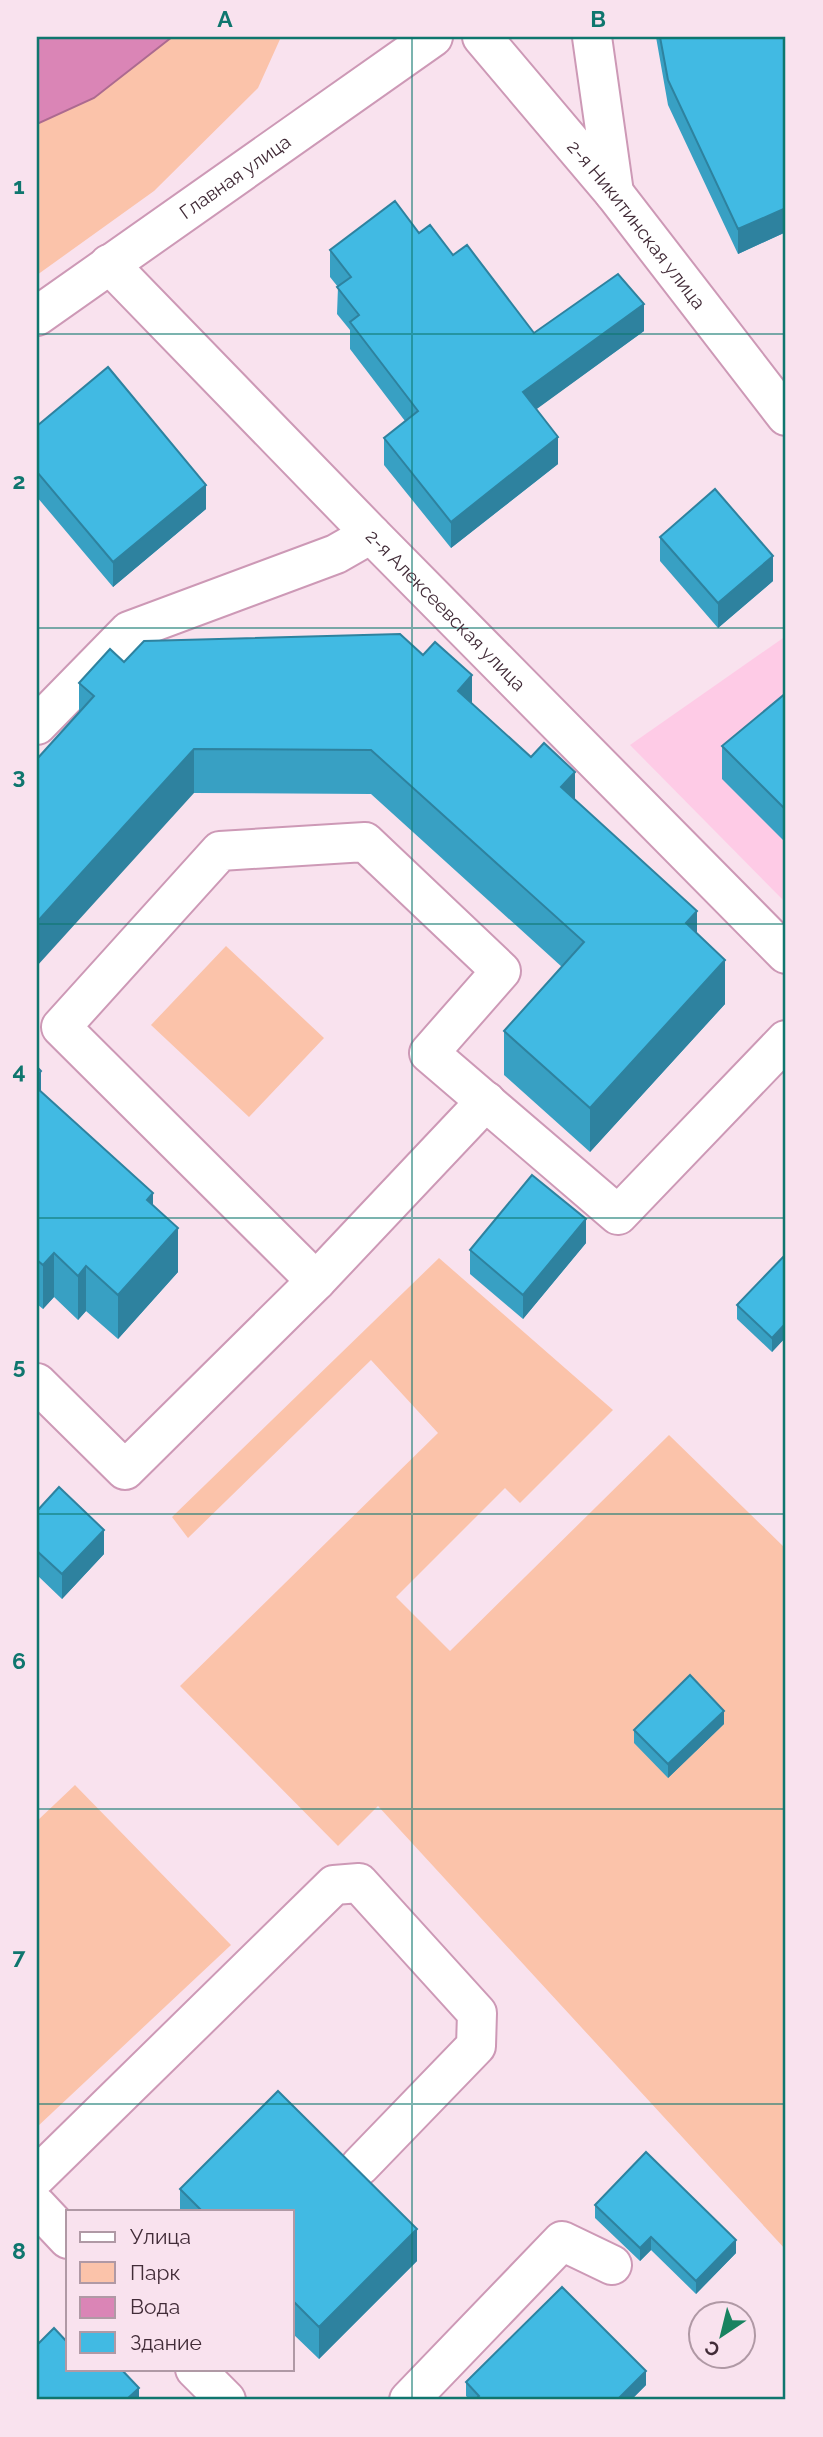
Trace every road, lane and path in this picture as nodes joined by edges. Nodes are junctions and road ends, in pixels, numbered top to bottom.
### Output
1 (433, 37) edge
2 (482, 37) edge
3 (592, 37) edge
4 (614, 193) junction
5 (108, 264) junction
6 (37, 316) edge
7 (786, 416) edge
8 (371, 534) junction
9 (37, 725) edge
10 (786, 954) edge
11 (786, 1040) edge
12 (485, 1101) junction
13 (316, 1281) junction
14 (37, 1383) edge
15 (360, 2166) dead end
16 (37, 2176) edge
17 (37, 2206) edge
18 (66, 2237) edge
19 (612, 2265) dead end
20 (196, 2370) edge
21 (226, 2400) edge
22 (409, 2400) edge

1 - 5 street, Главная улица
2 - 4 street, 2-я Никитинская улица
3 - 4 street
4 - 7 street, 2-я Никитинская улица
5 - 6 street, Главная улица
5 - 8 street, 2-я Алексеевская улица
8 - 9 street
8 - 10 street, 2-я Алексеевская улица
11 - 12 street
12 - 13 street
12 - 13 street
13 - 14 street
15 - 16 street
17 - 18 street
19 - 22 street
20 - 21 street

